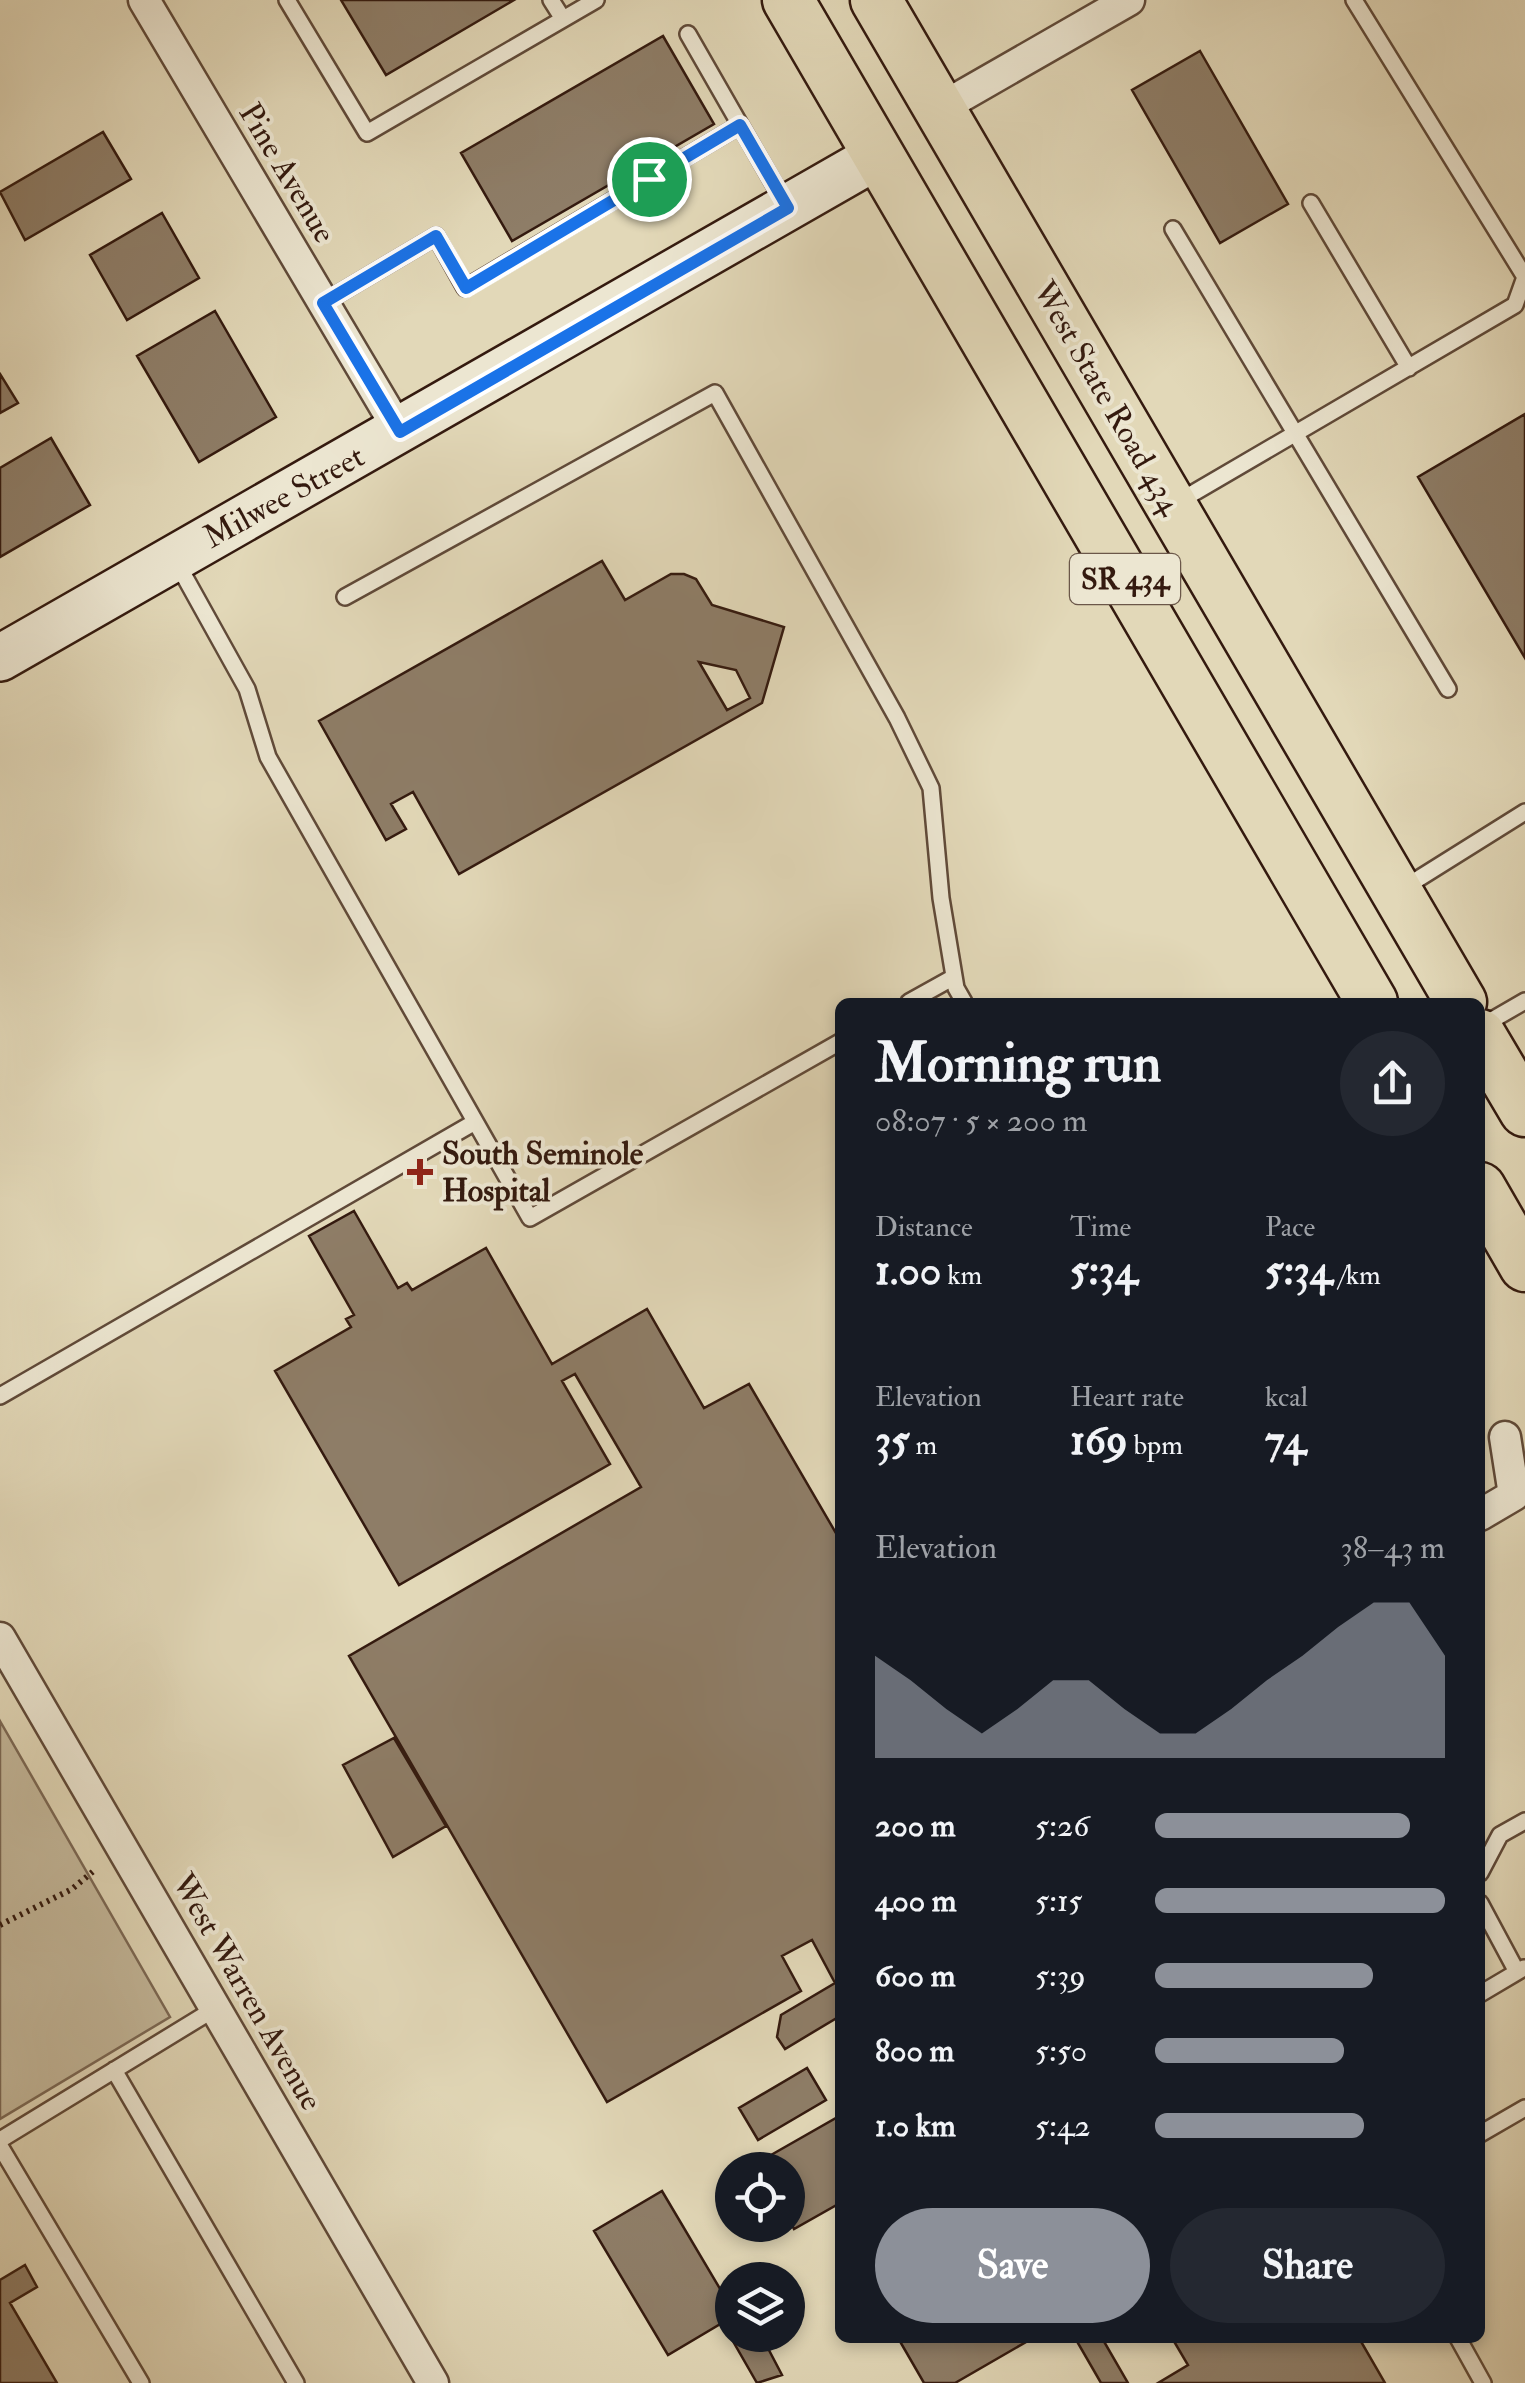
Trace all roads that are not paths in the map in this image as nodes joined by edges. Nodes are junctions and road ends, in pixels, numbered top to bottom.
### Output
1 (144, 0) edge
2 (288, 0) edge
3 (551, 0) edge
4 (596, 0) edge
5 (876, 0) edge
6 (1354, 0) edge
7 (1120, 2) edge
8 (798, 16) edge
9 (562, 20) junction
10 (688, 34) dead end
11 (939, 109) junction
12 (740, 125) junction
13 (878, 156) junction
14 (1311, 203) dead end
15 (788, 208) junction
16 (1001, 216) junction
17 (1173, 229) dead end
18 (1519, 255) edge
19 (323, 303) junction
20 (1409, 368) junction
21 (400, 432) junction
22 (1294, 435) junction
23 (1170, 507) junction
24 (175, 559) junction
25 (345, 597) dead end
26 (0, 658) edge
27 (1448, 689) dead end
28 (1525, 811) edge
29 (1397, 892) junction
30 (954, 977) junction
31 (916, 998) edge
32 (962, 998) edge
33 (1370, 998) edge
34 (1460, 998) edge
35 (1525, 1001) edge
36 (1485, 1028) edge
37 (1485, 1040) edge
38 (835, 1045) edge
39 (1525, 1111) edge
40 (475, 1122) junction
41 (1485, 1197) edge
42 (1525, 1266) edge
43 (0, 1396) edge
44 (1503, 1429) edge
45 (1485, 1512) edge
46 (0, 1638) edge
47 (1525, 1821) edge
48 (1485, 1864) edge
49 (1485, 1911) edge
50 (1521, 1970) edge
51 (1485, 1991) edge
52 (216, 2008) junction
53 (114, 2070) junction
54 (1525, 2108) edge
55 (1485, 2131) edge
56 (0, 2143) edge
57 (1461, 2343) edge
58 (141, 2383) edge
59 (296, 2383) edge
60 (433, 2383) edge
61 (1483, 2383) edge

1 - 19 street, Pine Avenue
2 - 9 lane
3 - 9 lane
4 - 9 lane
5 - 11 main road, West State Road 434 / SR 434
6 - 18 lane
7 - 11 street
8 - 11 main road
8 - 13 main road, SR 434
10 - 12 lane
11 - 16 main road, West State Road 434 / SR 434
12 - 15 lane
12 - 19 lane
13 - 15 street, Milwee Street
13 - 16 main road
13 - 33 main road, SR 434
14 - 20 lane
15 - 21 street, Milwee Street
16 - 23 main road, West State Road 434 / SR 434
17 - 22 lane
18 - 20 lane
19 - 21 street, Pine Avenue
20 - 22 lane
21 - 24 street, Milwee Street
22 - 23 lane
22 - 27 lane
23 - 29 main road, West State Road 434 / SR 434
24 - 26 street, Milwee Street
24 - 40 lane
25 - 30 lane
28 - 29 lane
29 - 34 main road, West State Road 434 / SR 434
30 - 31 lane
30 - 32 lane
35 - 36 lane
37 - 39 main road
38 - 40 lane
40 - 43 lane
41 - 42 main road
44 - 45 street
46 - 52 street, West Warren Avenue
47 - 48 lane
49 - 50 lane
50 - 51 lane
52 - 53 lane
52 - 60 street, West Warren Avenue
53 - 56 lane
53 - 59 lane
54 - 55 lane
56 - 58 lane
57 - 61 lane

